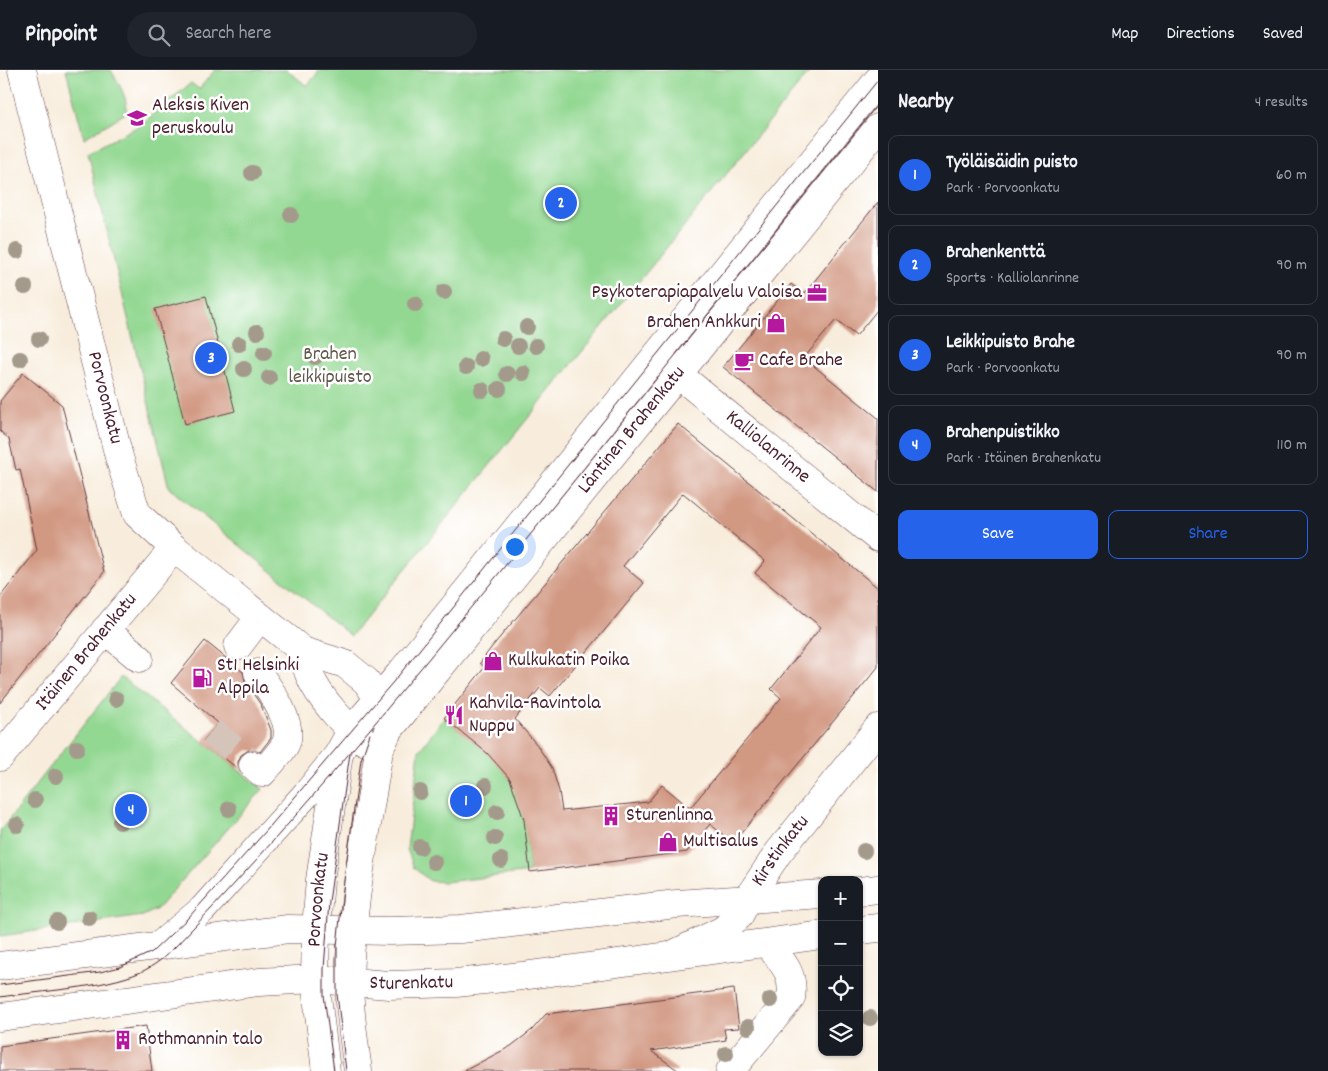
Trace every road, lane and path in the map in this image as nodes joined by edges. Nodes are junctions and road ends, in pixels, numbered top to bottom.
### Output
1 (22, 70) edge
2 (878, 80) edge
3 (878, 128) edge
4 (656, 357) junction
5 (677, 374) junction
6 (878, 538) edge
7 (174, 548) junction
8 (260, 617) junction
9 (104, 630) junction
10 (238, 646) dead end
11 (303, 651) junction
12 (139, 658) dead end
13 (258, 673) dead end
14 (379, 699) junction
15 (878, 728) edge
16 (383, 740) junction
17 (345, 742) junction
18 (0, 757) edge
19 (253, 765) dead end
20 (878, 889) edge
21 (863, 891) edge
22 (818, 894) edge
23 (748, 898) junction
24 (316, 928) junction
25 (878, 928) edge
26 (354, 929) junction
27 (863, 930) edge
28 (818, 936) edge
29 (767, 943) junction
30 (160, 945) junction
31 (671, 956) junction
32 (0, 966) edge
33 (315, 979) junction
34 (349, 981) junction
35 (0, 1017) edge
36 (326, 1071) edge
37 (358, 1071) edge
38 (730, 1071) edge

1 - 7 street, Porvoonkatu
2 - 4 street
3 - 5 street, Läntinen Brahenkatu
4 - 5 street, Kalliolanrinne
4 - 14 street
5 - 6 street, Kalliolanrinne
5 - 16 street, Läntinen Brahenkatu
7 - 8 street, Porvoonkatu
7 - 9 street, Itäinen Brahenkatu
8 - 10 street
8 - 11 street, Porvoonkatu
9 - 12 street
9 - 18 street, Itäinen Brahenkatu
11 - 14 street, Porvoonkatu
11 - 17 street
13 - 19 street
14 - 16 street, Porvoonkatu
14 - 17 street
15 - 23 street, Kirstinkatu
16 - 17 street
16 - 26 street, Porvoonkatu
17 - 24 street, Porvoonkatu
17 - 30 street
20 - 21 street
22 - 23 street
23 - 26 street
23 - 31 street, Kirstinkatu
24 - 26 street
24 - 30 street
24 - 33 street, Porvoonkatu
25 - 27 street
26 - 34 street, Porvoonkatu
28 - 29 street, Sturenkatu
29 - 31 street, Sturenkatu
29 - 38 street
30 - 32 street
31 - 34 street, Sturenkatu
33 - 34 street, Sturenkatu
33 - 35 street, Sturenkatu
33 - 36 street, Porvoonkatu
34 - 37 street, Porvoonkatu

